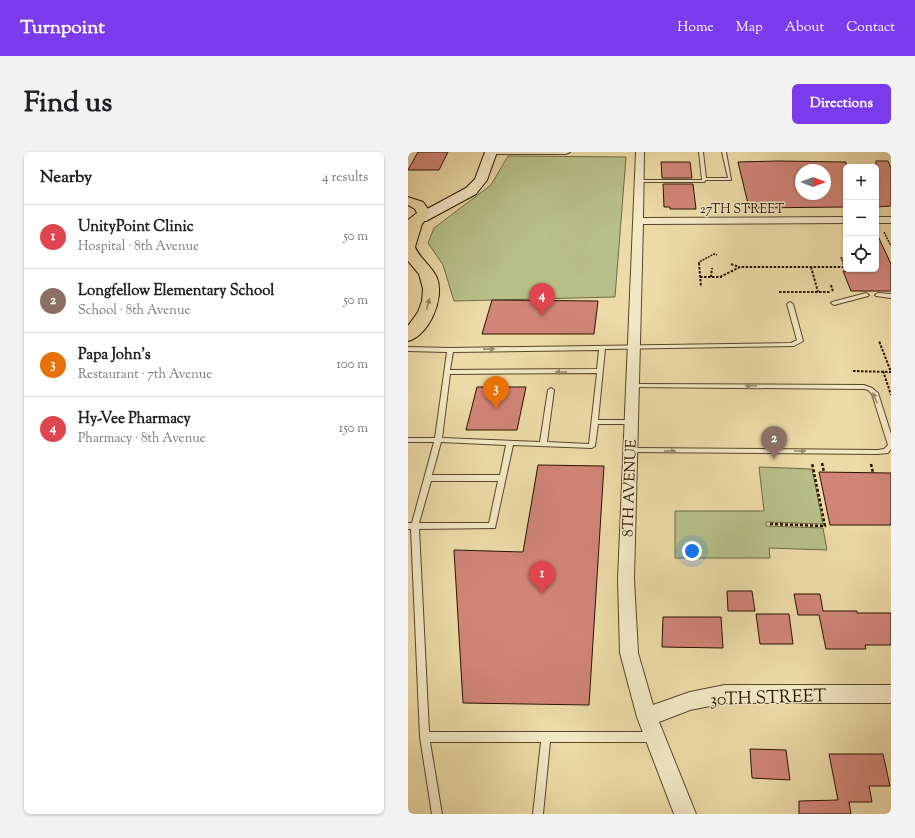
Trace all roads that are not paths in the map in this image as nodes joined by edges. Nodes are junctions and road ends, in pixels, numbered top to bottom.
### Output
1 (491, 152) edge
2 (566, 152) edge
3 (640, 152) edge
4 (701, 152) edge
5 (724, 152) edge
6 (704, 179) junction
7 (640, 181) junction
8 (410, 201) edge
9 (843, 220) edge
10 (879, 220) edge
11 (891, 220) edge
12 (639, 221) junction
13 (415, 222) edge
14 (866, 295) dead end
15 (878, 295) dead end
16 (891, 296) edge
17 (790, 304) dead end
18 (834, 304) dead end
19 (408, 336) edge
20 (602, 347) junction
21 (634, 347) junction
22 (408, 349) edge
23 (450, 350) junction
24 (600, 371) junction
25 (447, 372) junction
26 (633, 386) junction
27 (551, 390) dead end
28 (595, 422) junction
29 (632, 422) junction
30 (408, 440) edge
31 (438, 440) junction
32 (510, 443) junction
33 (542, 444) junction
34 (631, 450) junction
35 (428, 478) junction
36 (502, 478) junction
37 (411, 526) edge
38 (891, 694) edge
39 (648, 717) junction
40 (425, 737) junction
41 (546, 737) junction
42 (655, 737) junction
43 (437, 814) edge
44 (538, 814) edge
45 (685, 814) edge

1 - 2 street
1 - 8 main road
1 - 13 main road
3 - 7 street, 8TH AVENUE
4 - 6 lane
5 - 6 lane
6 - 7 lane
7 - 12 street, 8TH AVENUE
8 - 13 main road
9 - 12 street, 27TH STREET
10 - 11 street
12 - 21 street, 8TH AVENUE
19 -> 13 main road
14 - 18 lane
15 - 16 lane
17 - 21 lane
20 - 21 lane
23 -> 20 lane
20 - 24 lane
21 - 26 street, 8TH AVENUE
22 - 23 lane
23 - 25 lane
24 -> 25 lane
24 - 28 lane
25 - 31 lane
26 - 29 street, 8TH AVENUE
34 -> 26 lane
27 - 33 lane
28 - 29 lane
28 - 33 lane
29 - 34 street, 8TH AVENUE
30 - 31 lane
31 - 32 lane
31 - 35 lane
32 - 33 lane
32 - 36 lane
34 - 39 street, 8TH AVENUE
35 - 36 lane
35 - 37 lane
36 - 37 lane
37 - 40 lane
38 - 39 street, 30TH STREET
39 - 42 street, 8TH AVENUE
40 - 41 lane
40 - 43 lane
41 - 42 lane
41 - 44 lane
42 - 45 street, 8TH AVENUE

